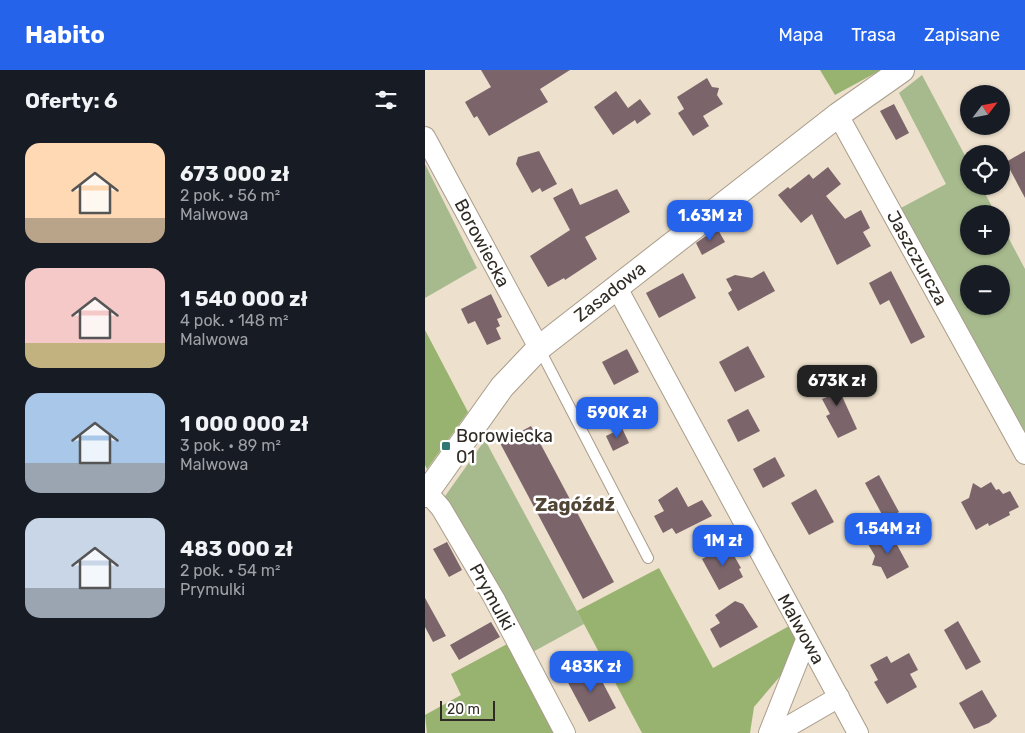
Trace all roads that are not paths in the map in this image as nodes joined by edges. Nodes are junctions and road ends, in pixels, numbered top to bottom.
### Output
1 (902, 70) edge
2 (838, 115) junction
3 (425, 137) edge
4 (616, 286) junction
5 (539, 348) junction
6 (1025, 454) edge
7 (426, 493) edge
8 (647, 558) dead end
9 (807, 640) junction
10 (839, 697) junction
11 (565, 733) edge
12 (769, 733) edge
13 (777, 733) edge
14 (859, 733) edge

1 - 2 street, Zasadowa
2 - 4 street, Zasadowa
2 - 6 street, Jaszczurcza
3 - 5 street, Borowiecka
4 - 5 street, Zasadowa
4 - 9 street, Malwowa
5 - 7 street, Zasadowa
5 - 8 lane
7 - 11 street, Prymulki
9 - 10 street, Malwowa
9 - 12 street
10 - 13 street
10 - 14 street, Malwowa

